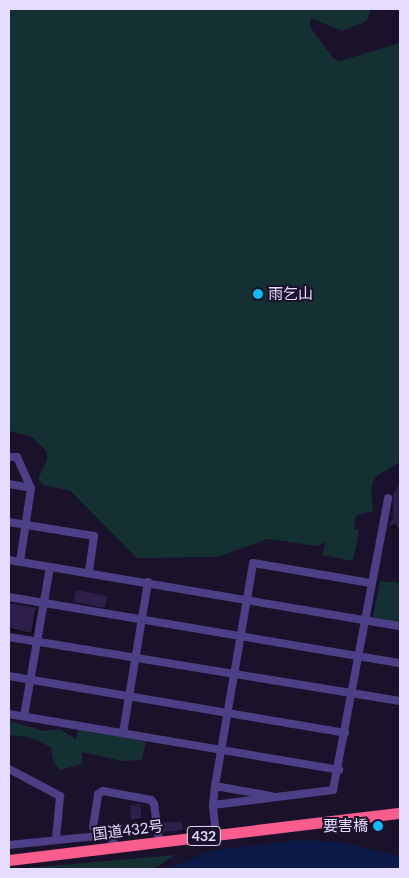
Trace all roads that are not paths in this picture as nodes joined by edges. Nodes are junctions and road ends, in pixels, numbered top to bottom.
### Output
1 (9, 457) edge
2 (9, 484) edge
3 (31, 488) junction
4 (388, 498) dead end
5 (9, 522) edge
6 (27, 525) junction
7 (9, 560) edge
8 (20, 562) junction
9 (50, 567) junction
10 (89, 572) junction
11 (148, 582) junction
12 (370, 583) junction
13 (9, 597) edge
14 (246, 600) junction
15 (44, 603) junction
16 (364, 619) junction
17 (142, 620) junction
18 (400, 626) edge
19 (9, 637) edge
20 (240, 637) junction
21 (37, 641) junction
22 (357, 656) junction
23 (135, 658) junction
24 (400, 663) edge
25 (234, 674) junction
26 (9, 676) edge
27 (31, 680) junction
28 (352, 694) junction
29 (129, 696) junction
30 (400, 701) edge
31 (9, 714) edge
32 (227, 714) junction
33 (24, 716) junction
34 (123, 733) junction
35 (345, 733) junction
36 (221, 750) junction
37 (9, 769) edge
38 (339, 770) junction
39 (215, 786) junction
40 (282, 797) junction
41 (213, 805) junction
42 (400, 813) edge
43 (93, 827) dead end
44 (216, 835) junction
45 (56, 839) junction
46 (159, 841) junction
47 (9, 845) edge
48 (116, 846) junction
49 (9, 860) edge

1 - 3 street
2 - 3 street
3 - 6 street
4 - 12 street
5 - 6 street
6 - 8 street
6 - 10 street
7 - 8 street
8 - 9 street
9 - 10 street
9 - 15 street
10 - 11 street
11 - 14 street
11 - 17 street
12 - 14 street
12 - 16 street
13 - 15 street
14 - 16 street
14 - 20 street
15 - 17 street
15 - 21 street
16 - 18 street
16 - 22 street
17 - 20 street
17 - 23 street
19 - 21 street
20 - 22 street
20 - 25 street
21 - 23 street
21 - 27 street
22 - 24 street
22 - 28 street
23 - 25 street
23 - 29 street
25 - 28 street
25 - 32 street
26 - 27 street
27 - 29 street
27 - 33 street
28 - 30 street
28 - 35 street
29 - 32 street
29 - 34 street
31 - 33 street
32 - 35 street
32 - 36 street
33 - 34 street
34 - 36 street
35 - 38 street
36 - 38 street
36 - 39 street
37 - 45 street
38 - 40 street
39 - 40 street
39 - 41 street
40 - 41 street
41 - 44 street
42 - 44 highway, 国道432号 / 432
43 - 46 street
44 - 46 highway, 国道432号 / 432
45 - 47 street
45 - 48 street
46 - 48 highway, 国道432号 / 432
48 - 49 highway, 国道432号 / 432

